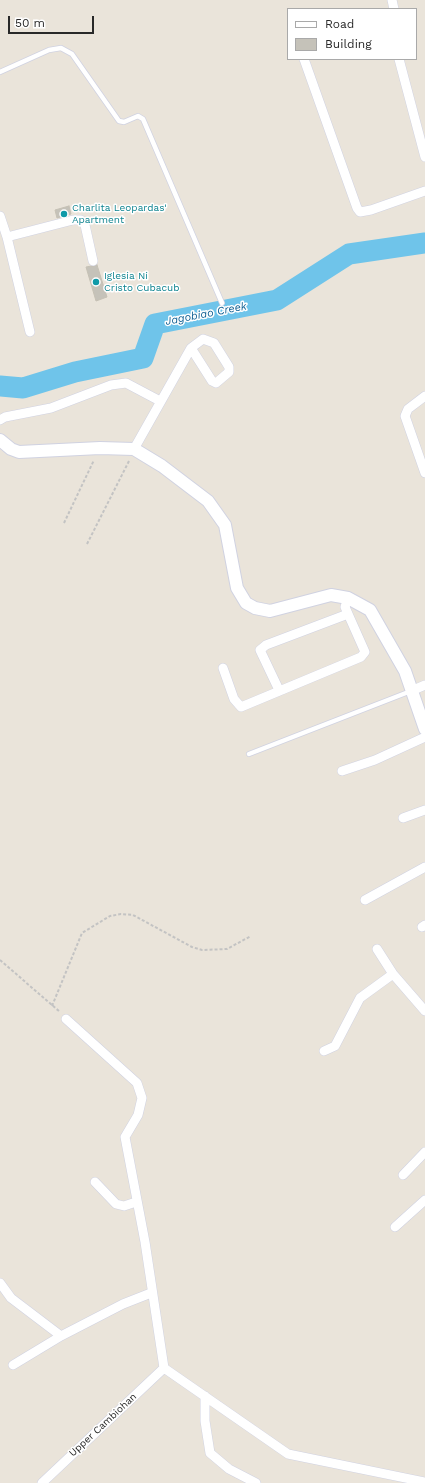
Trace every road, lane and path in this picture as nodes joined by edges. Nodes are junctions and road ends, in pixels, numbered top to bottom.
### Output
1 (304, 60) edge
2 (399, 60) edge
3 (0, 72) edge
4 (425, 157) edge
5 (425, 191) edge
6 (0, 216) edge
7 (7, 237) junction
8 (93, 262) dead end
9 (222, 303) dead end
10 (30, 332) dead end
11 (191, 348) junction
12 (425, 396) edge
13 (160, 401) junction
14 (0, 420) edge
15 (0, 440) edge
16 (100, 448) junction
17 (134, 449) junction
18 (425, 473) edge
19 (64, 523) dead end
20 (88, 544) dead end
21 (348, 598) junction
22 (348, 614) junction
23 (223, 668) dead end
24 (425, 686) edge
25 (279, 690) junction
26 (411, 691) junction
27 (425, 729) edge
28 (425, 737) edge
29 (249, 754) dead end
30 (342, 771) dead end
31 (425, 810) edge
32 (403, 818) dead end
33 (425, 867) edge
34 (365, 900) dead end
35 (250, 936) dead end
36 (377, 949) dead end
37 (0, 960) edge
38 (393, 974) junction
39 (52, 1006) junction
40 (425, 1010) edge
41 (66, 1019) joint
42 (324, 1051) dead end
43 (425, 1153) edge
44 (403, 1175) dead end
45 (95, 1182) dead end
46 (425, 1200) edge
47 (136, 1202) junction
48 (395, 1227) dead end
49 (0, 1283) edge
50 (151, 1293) junction
51 (61, 1336) junction
52 (13, 1365) dead end
53 (164, 1368) junction
54 (205, 1396) junction
55 (239, 1479) edge
56 (425, 1482) edge
57 (42, 1483) edge
58 (256, 1483) edge

1 - 5 street
2 - 4 street
3 - 9 lane
6 - 7 street
7 - 8 street
7 - 10 street
11 - 11 street
11 - 13 street
12 - 18 street
13 - 14 street
13 - 17 street
15 - 16 street
16 - 17 street
16 - 19 path
17 - 20 path
17 - 21 street
21 - 22 street
21 - 26 street
22 - 25 street
22 - 25 street
23 - 25 street
24 - 26 street
26 - 27 street
26 - 29 lane
28 - 30 street
31 - 32 street
33 - 34 street
35 - 39 path
36 - 38 street
37 - 39 path
38 - 40 street
38 - 42 street
39 - 41 path
41 - 47 street
43 - 44 street
45 - 47 street
46 - 48 street
47 - 50 street
49 - 51 street
50 - 51 street
50 - 53 street
51 - 52 street
53 - 54 street
53 - 57 street, Upper Cambiohan
54 - 55 street
54 - 56 street
55 - 58 street

